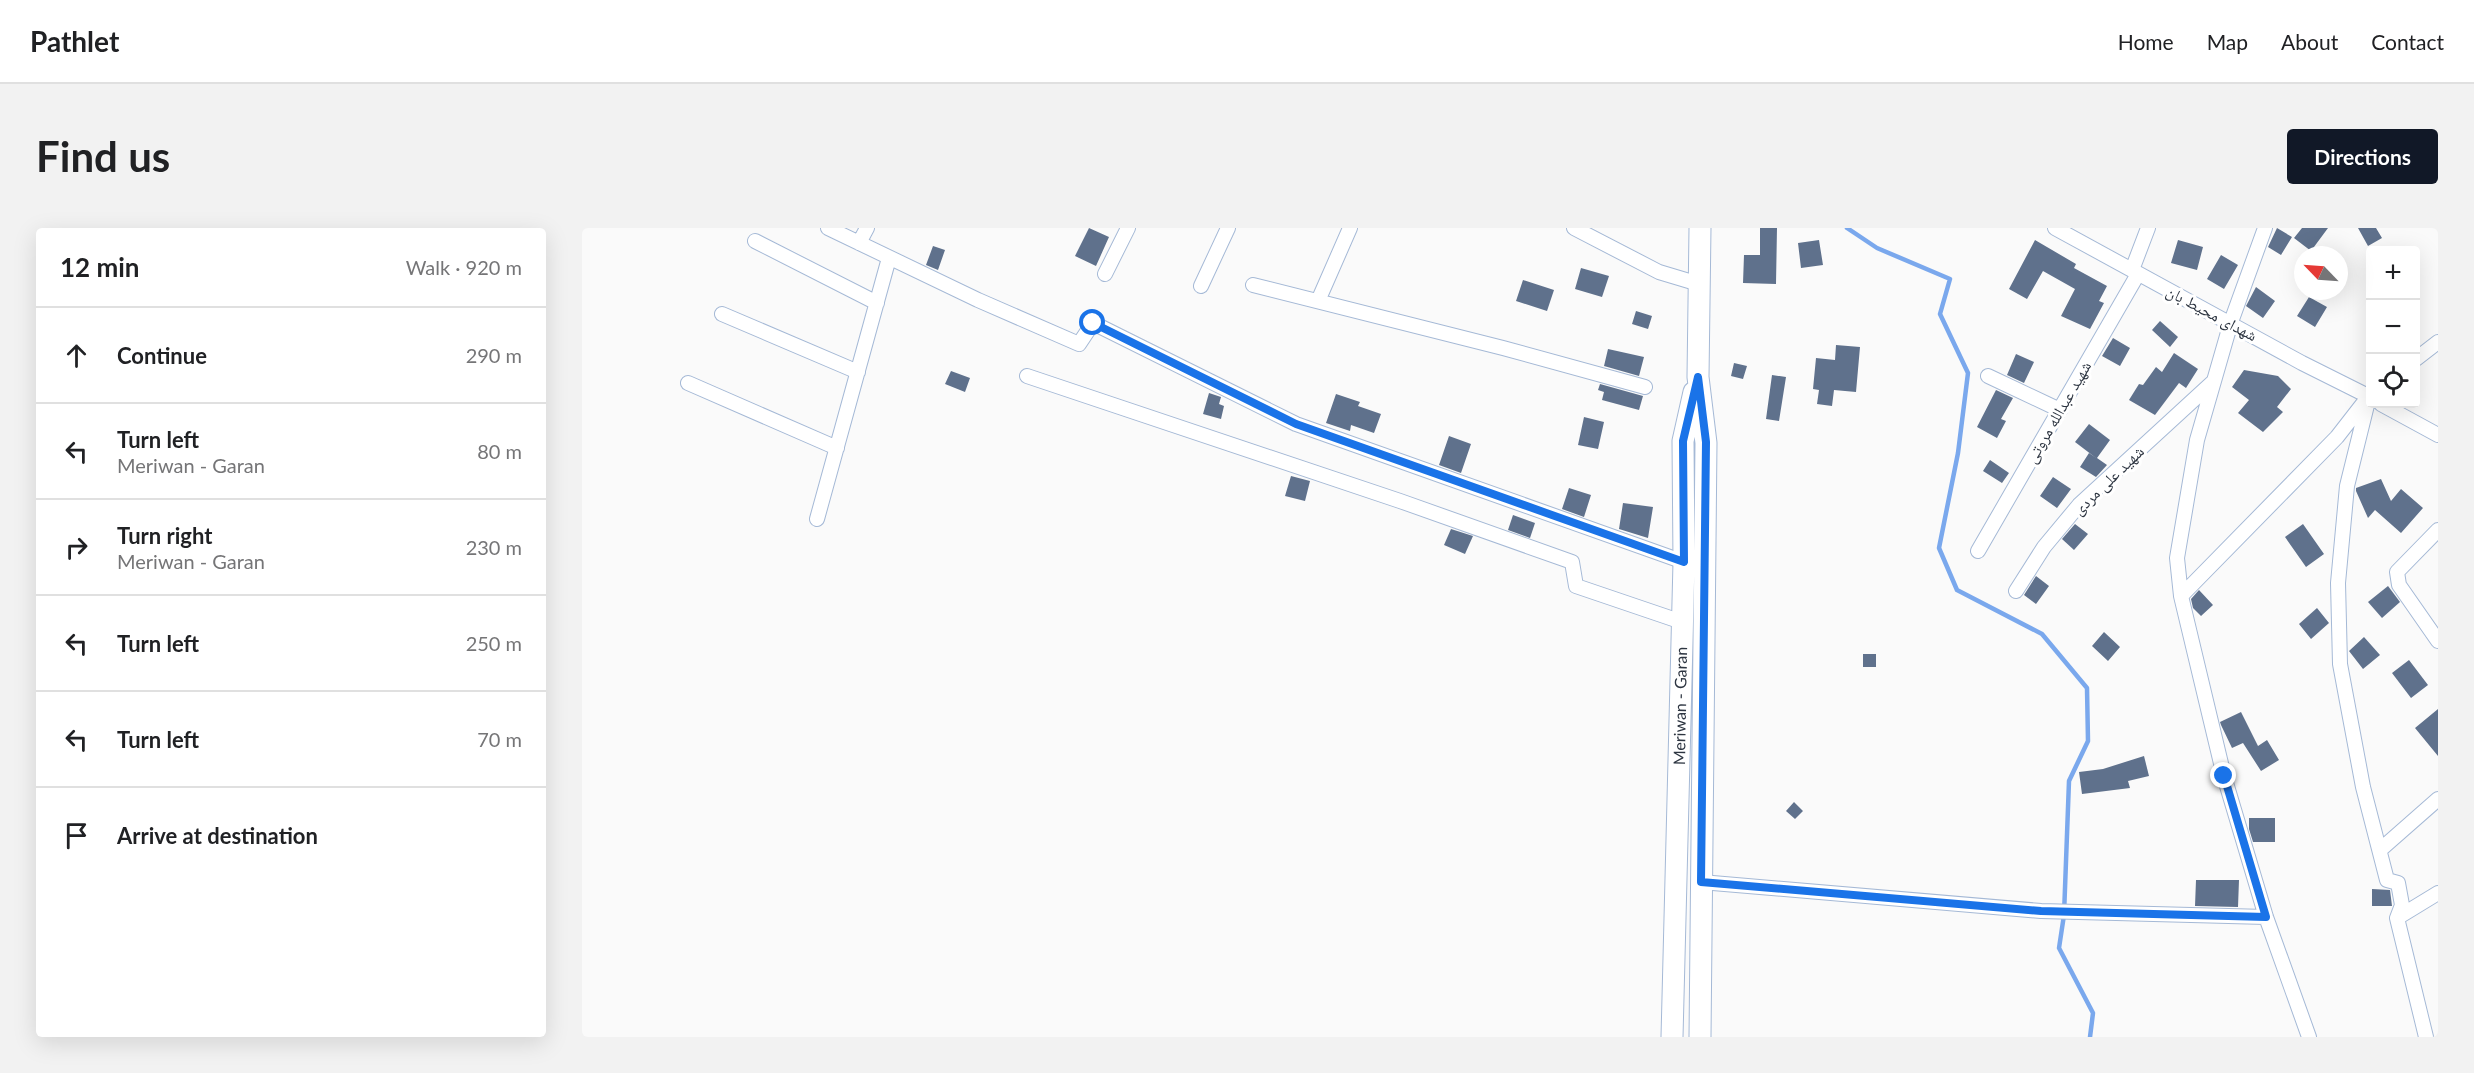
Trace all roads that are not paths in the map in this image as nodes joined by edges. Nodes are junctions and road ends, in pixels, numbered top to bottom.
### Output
1 (828, 228) edge
2 (867, 228) edge
3 (1128, 228) edge
4 (1228, 228) edge
5 (1350, 228) edge
6 (1574, 228) edge
7 (1700, 228) edge
8 (2055, 228) edge
9 (2148, 228) edge
10 (2265, 228) edge
11 (755, 241) dead end
12 (859, 243) junction
13 (889, 258) junction
14 (2135, 272) junction
15 (1105, 274) dead end
16 (1700, 284) junction
17 (1253, 285) dead end
18 (1201, 286) dead end
19 (1317, 301) junction
20 (877, 303) junction
21 (722, 314) dead end
22 (2231, 322) junction
23 (2438, 342) edge
24 (2420, 355) edge
25 (858, 372) junction
26 (1027, 376) dead end
27 (1989, 376) dead end
28 (1698, 377) junction
29 (2214, 382) junction
30 (688, 383) dead end
31 (1645, 387) dead end
32 (2366, 395) edge
33 (2366, 406) edge
34 (2370, 408) edge
35 (2391, 408) edge
36 (2060, 410) junction
37 (2438, 435) edge
38 (837, 448) junction
39 (818, 519) dead end
40 (2438, 530) edge
41 (1978, 551) dead end
42 (1684, 562) junction
43 (2016, 591) dead end
44 (2181, 596) junction
45 (1682, 621) junction
46 (2438, 641) edge
47 (2438, 799) edge
48 (2380, 850) junction
49 (1701, 882) junction
50 (2438, 893) edge
51 (2266, 917) junction
52 (2397, 918) junction
53 (1672, 1037) edge
54 (1700, 1037) edge
55 (2309, 1037) edge
56 (2426, 1037) edge

1 - 12 street
2 - 12 street
3 - 15 street
4 - 18 street
5 - 19 street
6 - 16 street
7 - 16 main road, Meriwan - Garan
8 - 14 street, شهدای محیط بان
9 - 14 street, شهید عبدالله مروتی
10 - 22 street
11 - 20 street
12 - 13 street
13 - 20 street
13 - 42 street
14 - 22 street, شهدای محیط بان
14 - 36 street, شهید عبدالله مروتی
16 - 28 main road, Meriwan - Garan
17 - 19 street
19 - 31 street
20 - 25 street
21 - 25 street
22 - 29 street
22 - 32 street, شهدای محیط بان
23 - 24 street
25 - 38 street
26 - 45 street
27 - 36 street
28 - 42 main road, Meriwan - Garan
28 - 49 main road, Meriwan - Garan
29 - 43 street, شهید علی مردی
29 - 44 street
30 - 38 street
33 - 44 street
34 - 48 street
35 - 37 street, شهدای محیط بان
36 - 41 street, شهید عبدالله مروتی
38 - 39 street
40 - 46 street
42 - 45 main road, Meriwan - Garan
44 - 51 street
45 - 53 main road, Meriwan - Garan
47 - 48 street
48 - 52 street
49 - 51 street
49 - 54 main road, Meriwan - Garan
50 - 52 street
51 - 55 street
52 - 56 street

